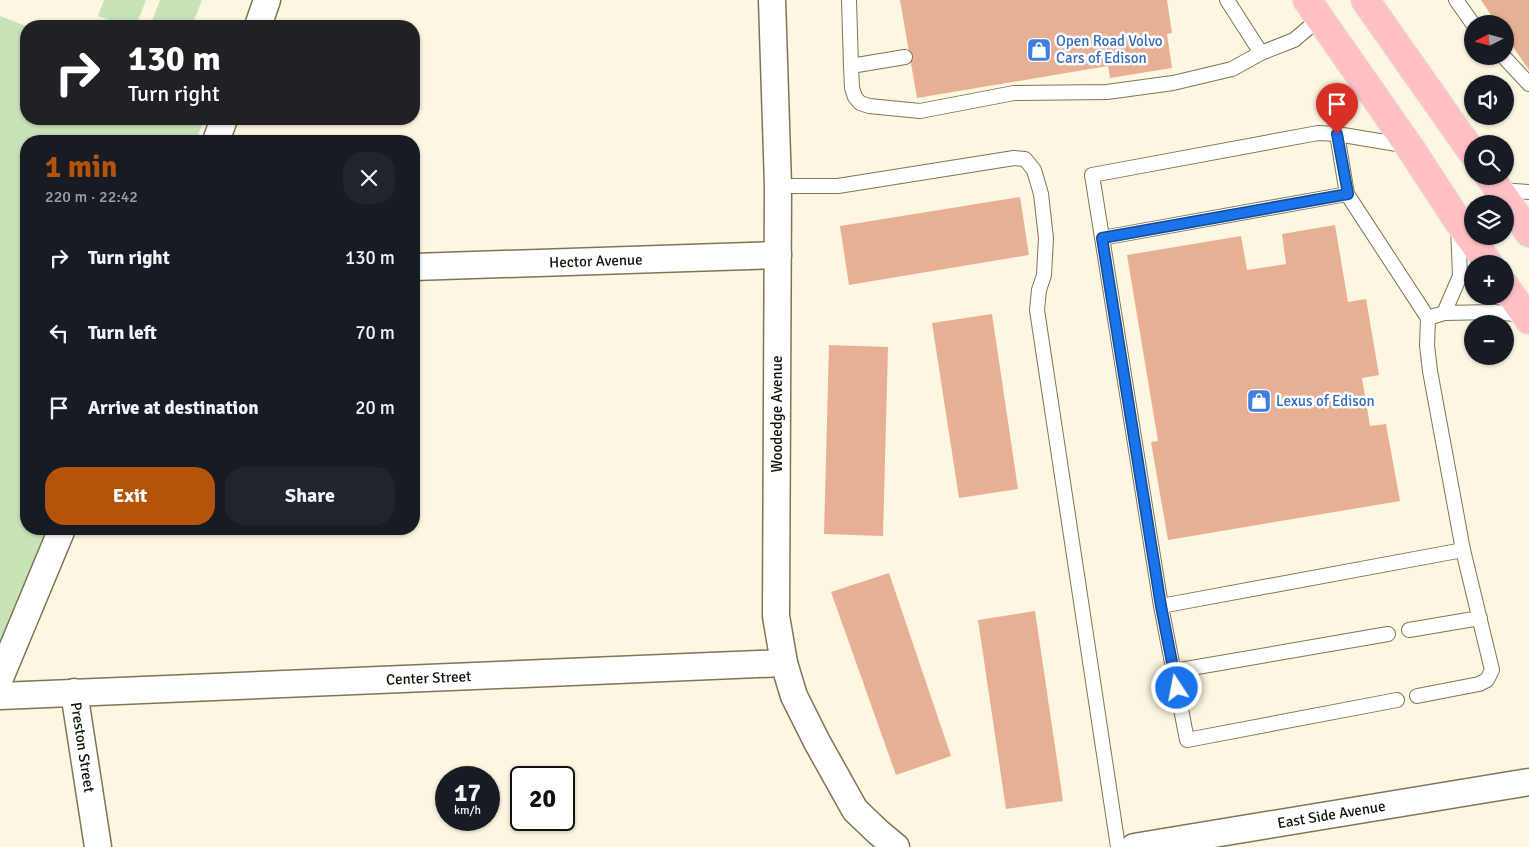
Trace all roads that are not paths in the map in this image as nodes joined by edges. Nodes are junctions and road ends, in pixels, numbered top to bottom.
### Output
1 (268, 0) edge
2 (772, 0) edge
3 (849, 0) edge
4 (1227, 0) edge
5 (1365, 0) edge
6 (1456, 0) edge
7 (1313, 9) edge
8 (1467, 15) edge
9 (260, 20) edge
10 (1261, 53) junction
11 (905, 57) dead end
12 (1511, 65) edge
13 (851, 66) junction
14 (1529, 84) edge
15 (1337, 134) junction
16 (1464, 141) edge
17 (1408, 146) junction
18 (1495, 185) edge
19 (1502, 185) edge
20 (778, 186) junction
21 (1529, 192) edge
22 (1348, 194) junction
23 (1458, 221) junction
24 (1529, 233) edge
25 (1102, 238) junction
26 (778, 255) junction
27 (1483, 255) edge
28 (420, 267) edge
29 (1514, 299) edge
30 (1444, 313) junction
31 (1527, 317) edge
32 (1428, 318) junction
33 (60, 535) edge
34 (1462, 550) junction
35 (1161, 606) junction
36 (1480, 618) junction
37 (1409, 630) dead end
38 (1388, 634) dead end
39 (784, 663) junction
40 (1174, 671) junction
41 (0, 678) edge
42 (74, 692) junction
43 (0, 696) edge
44 (1417, 696) dead end
45 (1397, 700) dead end
46 (1529, 782) edge
47 (1271, 836) edge
48 (98, 847) edge
49 (896, 847) edge
50 (1118, 847) edge
51 (1134, 847) edge

1 - 9 street
2 - 20 street, Woodedge Avenue
3 - 13 lane
4 - 10 lane
5 - 16 highway
6 - 8 lane
7 - 10 lane
7 - 17 highway
10 - 13 lane
11 - 13 lane
12 - 14 lane
15 - 17 lane
15 - 22 lane
15 - 25 lane
17 - 23 highway
18 - 24 highway
19 - 21 lane
20 - 26 street, Woodedge Avenue
20 - 50 lane
22 - 25 lane
22 - 32 lane
23 - 27 highway
23 - 30 lane
25 - 35 lane
26 - 28 street, Hector Avenue
26 - 39 street, Woodedge Avenue
29 - 31 highway
30 - 31 lane
30 - 32 lane
32 - 34 lane
33 - 41 street
34 - 35 lane
34 - 36 lane
35 - 40 lane
36 - 37 lane
36 - 44 lane
38 - 40 lane
39 - 42 street, Center Street
39 - 49 street, Woodedge Avenue
40 - 45 lane
42 - 43 street, Preston Street
42 - 48 street, Preston Street
46 - 47 street, East Side Avenue
47 - 51 street, East Side Avenue

